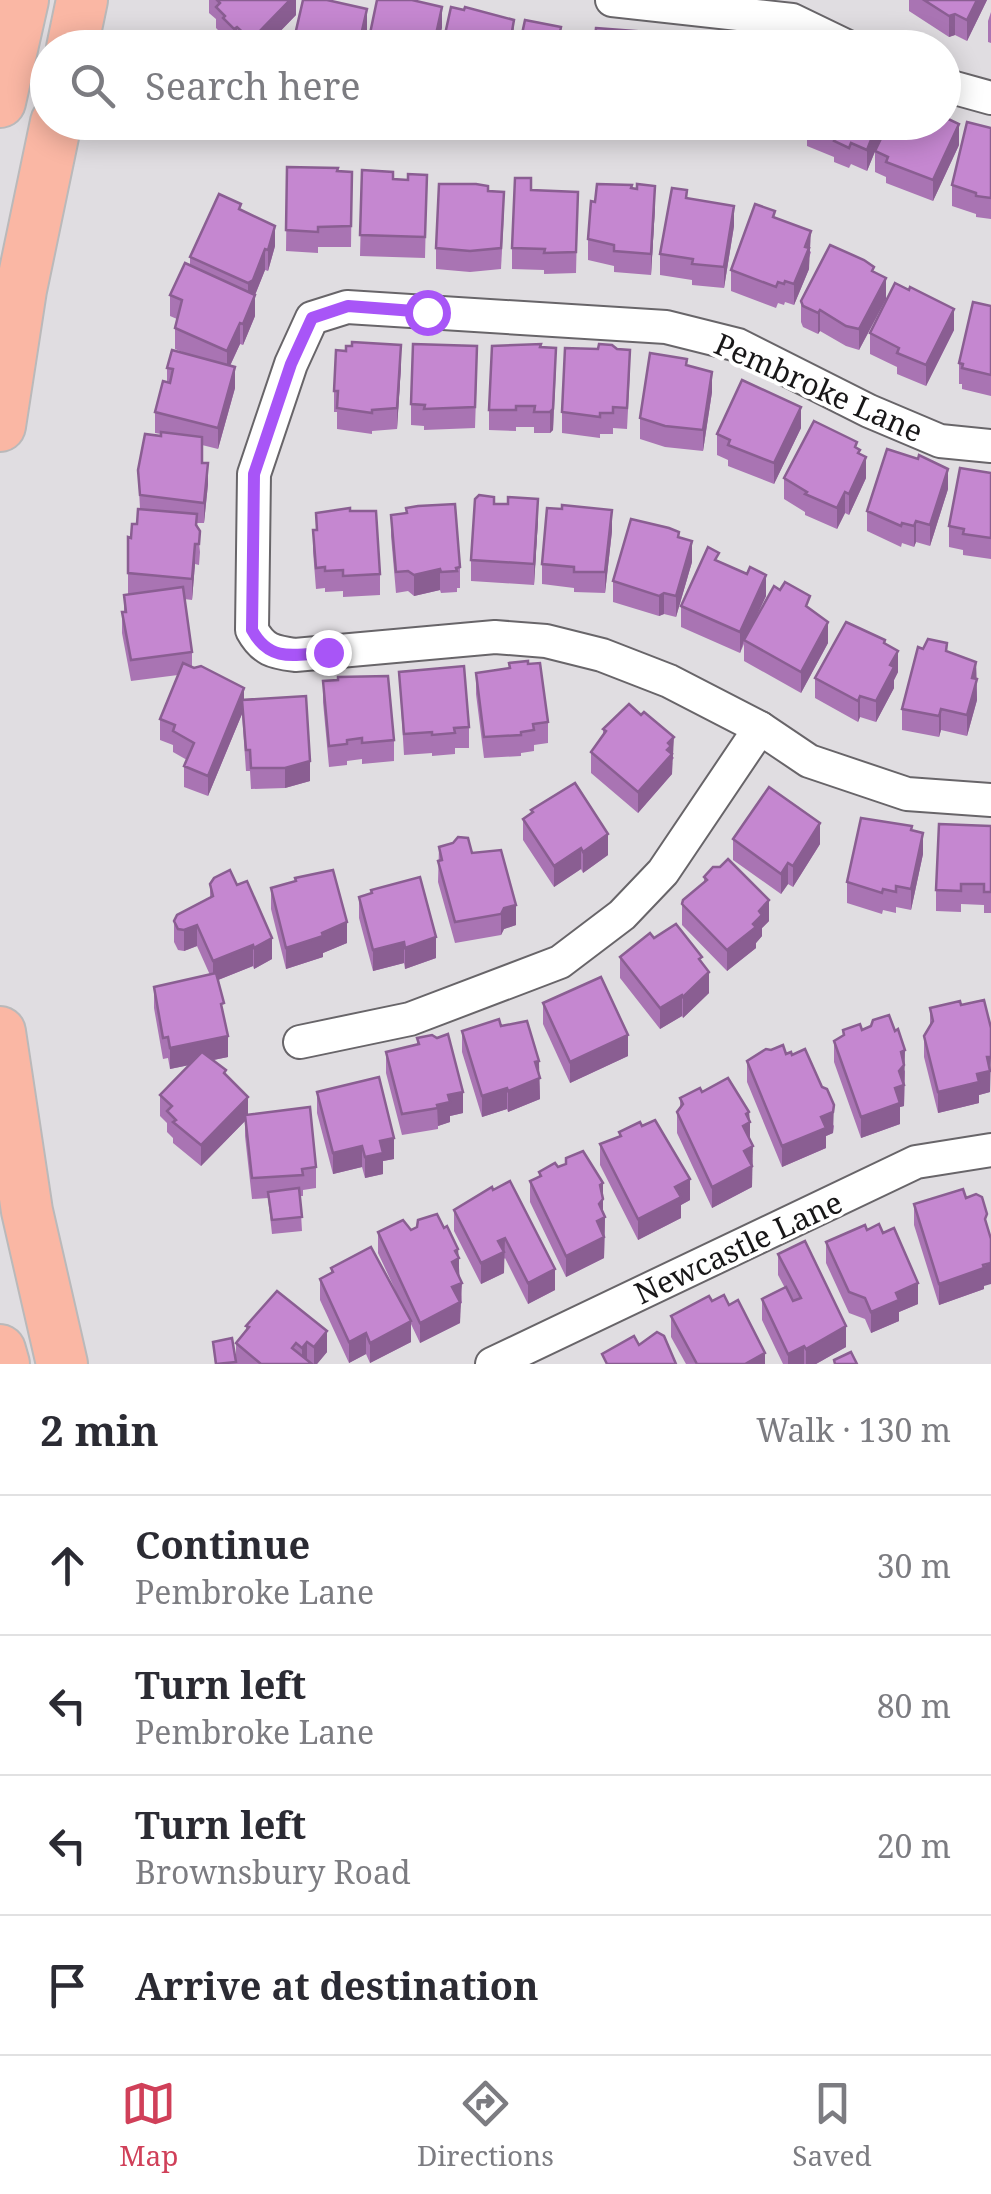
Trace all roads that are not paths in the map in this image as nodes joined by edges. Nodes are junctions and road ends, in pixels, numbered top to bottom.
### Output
1 (23, 0) edge
2 (82, 0) edge
3 (612, 0) edge
4 (76, 30) edge
5 (813, 30) edge
6 (961, 90) edge
7 (991, 98) edge
8 (0, 102) edge
9 (52, 140) edge
10 (0, 426) edge
11 (991, 446) edge
12 (760, 728) junction
13 (991, 800) edge
14 (0, 1032) edge
15 (300, 1042) dead end
16 (991, 1150) edge
17 (0, 1350) edge
18 (4, 1364) edge
19 (62, 1364) edge
20 (492, 1364) edge

1 - 8 main road
2 - 4 main road
3 - 5 street
6 - 7 street
9 - 10 main road
11 - 12 street, Pembroke Lane
12 - 13 street
12 - 15 street
14 - 19 main road
16 - 20 street, Newcastle Lane
17 - 18 main road

